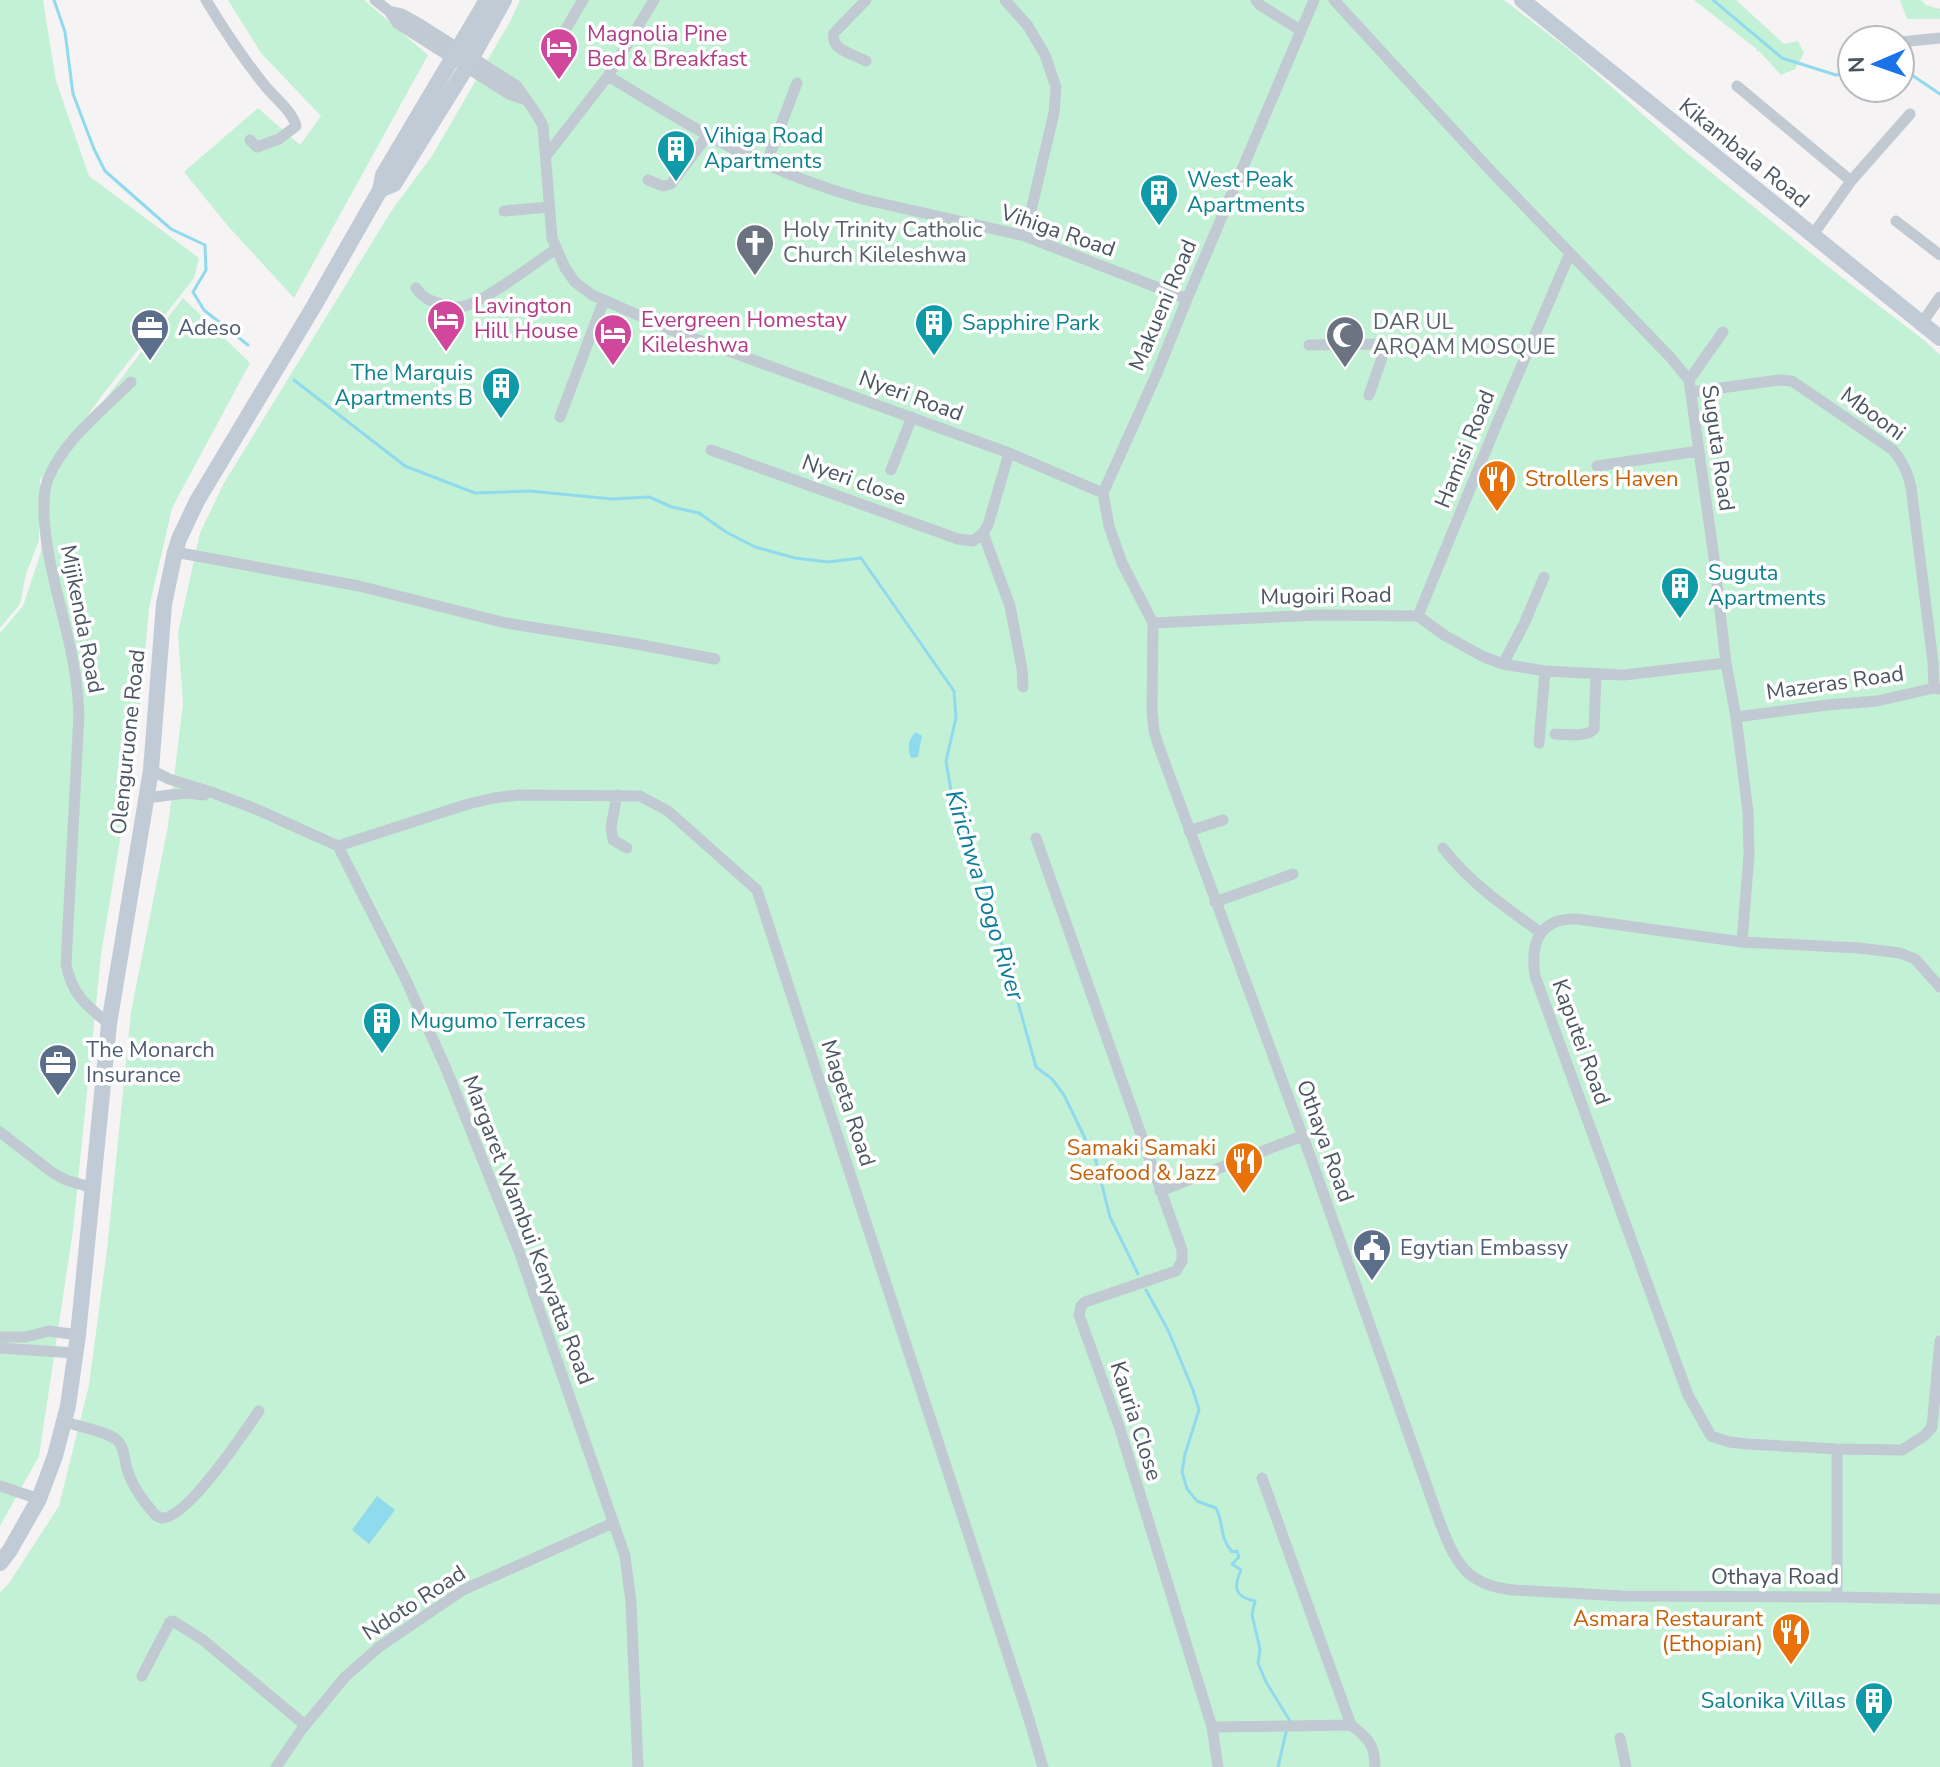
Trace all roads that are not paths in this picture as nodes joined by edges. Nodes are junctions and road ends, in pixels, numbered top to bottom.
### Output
1 (206, 0) edge
2 (375, 0) edge
3 (487, 0) edge
4 (504, 0) edge
5 (583, 0) edge
6 (654, 0) edge
7 (866, 0) edge
8 (1005, 0) edge
9 (1256, 0) edge
10 (1314, 0) edge
11 (1334, 0) edge
12 (1522, 0) edge
13 (1300, 30) junction
14 (1940, 38) edge
15 (1916, 40) edge
16 (554, 49) dead end
17 (462, 58) junction
18 (866, 61) dead end
19 (608, 76) junction
20 (797, 83) dead end
21 (1737, 86) dead end
22 (1910, 114) dead end
23 (708, 135) junction
24 (250, 140) dead end
25 (546, 156) junction
26 (766, 164) junction
27 (648, 180) dead end
28 (1851, 181) junction
29 (549, 207) junction
30 (504, 211) dead end
31 (1896, 221) dead end
32 (1025, 236) junction
33 (1812, 236) junction
34 (556, 249) junction
35 (1570, 253) junction
36 (1940, 255) edge
37 (416, 288) dead end
38 (1940, 297) edge
39 (1187, 299) junction
40 (604, 300) junction
41 (1922, 323) junction
42 (1723, 332) dead end
43 (1940, 338) edge
44 (1309, 345) dead end
45 (131, 382) dead end
46 (1690, 386) junction
47 (1369, 395) dead end
48 (560, 417) dead end
49 (912, 417) junction
50 (711, 450) dead end
51 (1699, 451) junction
52 (1009, 453) junction
53 (1597, 466) dead end
54 (891, 470) dead end
55 (1103, 493) junction
56 (983, 533) junction
57 (175, 552) junction
58 (1544, 577) dead end
59 (1418, 616) junction
60 (1153, 623) junction
61 (715, 659) dead end
62 (1726, 663) junction
63 (1503, 664) junction
64 (1545, 671) junction
65 (1596, 674) junction
66 (1023, 687) dead end
67 (1937, 689) edge
68 (1736, 717) junction
69 (1555, 734) dead end
70 (1539, 743) dead end
71 (151, 770) junction
72 (617, 795) junction
73 (146, 798) junction
74 (224, 798) junction
75 (1223, 820) dead end
76 (1189, 831) junction
77 (1036, 838) dead end
78 (338, 846) junction
79 (627, 848) dead end
80 (1443, 848) dead end
81 (1293, 874) dead end
82 (1215, 902) junction
83 (1540, 932) junction
84 (1742, 942) junction
85 (1940, 987) edge
86 (109, 1024) junction
87 (0, 1132) edge
88 (1302, 1136) junction
89 (93, 1188) junction
90 (1160, 1191) junction
91 (78, 1335) junction
92 (0, 1337) edge
93 (1940, 1341) edge
94 (0, 1348) edge
95 (75, 1353) junction
96 (259, 1411) dead end
97 (65, 1422) junction
98 (1837, 1449) junction
99 (1262, 1478) dead end
100 (0, 1486) edge
101 (39, 1499) junction
102 (613, 1523) junction
103 (0, 1563) edge
104 (1837, 1597) junction
105 (1940, 1599) edge
106 (142, 1676) dead end
107 (305, 1725) junction
108 (1351, 1725) junction
109 (1212, 1727) junction
110 (1620, 1738) dead end
111 (276, 1767) edge
112 (638, 1767) edge
113 (1043, 1767) edge
114 (1218, 1767) edge
115 (1375, 1767) edge
116 (1626, 1767) edge

1 - 24 street
2 - 17 street, Nyeri Road
3 - 17 street
4 - 17 street, Olenguruone Road
5 - 16 street
6 - 19 street
7 - 18 street
8 - 32 street
9 - 13 street
10 - 13 street, Makueni Road
11 - 35 street, Suguta Road
12 - 33 street, Kikambala Road
13 - 39 street, Makueni Road
14 - 15 street
17 - 25 street, Nyeri Road
17 - 57 street, Olenguruone Road
19 - 23 street, Vihiga Road
19 - 25 street
20 - 26 street
21 - 28 street
22 - 28 street
23 - 26 street, Vihiga Road
23 - 27 street
25 - 29 street, Nyeri Road
26 - 32 street, Vihiga Road
28 - 33 street
29 - 30 street
29 - 34 street, Nyeri Road
31 - 36 street
32 - 39 street, Vihiga Road
33 - 41 street, Kikambala Road
34 - 37 street
34 - 40 street, Nyeri Road
35 - 46 street, Suguta Road
35 - 59 street, Hamisi Road
38 - 41 street
39 - 55 street, Makueni Road
40 - 48 street
40 - 49 street, Nyeri Road
41 - 43 street, Kikambala Road
42 - 46 street
44 - 47 street
45 - 86 street, Mijikenda Road
46 - 51 street, Suguta Road
46 - 67 street, Mbooni
49 - 52 street, Nyeri Road
49 - 54 street
50 - 56 street, Nyeri close
51 - 53 street
51 - 62 street, Suguta Road
52 - 55 street, Nyeri Road
52 - 56 street
55 - 60 street, Othaya Road
56 - 66 street
57 - 61 street
57 - 71 street, Olenguruone Road
58 - 63 street
59 - 60 street, Mugoiri Road
59 - 63 street, Mugoiri Road
60 - 76 street, Othaya Road
62 - 65 street, Mugoiri Road
62 - 68 street, Suguta Road
63 - 64 street, Mugoiri Road
64 - 65 street, Mugoiri Road
64 - 70 street
65 - 69 street
67 - 68 street, Mazeras Road
68 - 84 street, Suguta Road
71 - 73 street, Olenguruone Road
71 - 74 street
72 - 78 street, Mageta Road
72 - 79 street
72 - 113 street, Mageta Road
73 - 74 street
73 - 86 street, Olenguruone Road
74 - 78 street
75 - 76 street
76 - 82 street, Othaya Road
77 - 90 street, Kauria Close
78 - 102 street, Margaret Wambui Kenyatta Road
80 - 83 street
81 - 82 street
82 - 88 street, Othaya Road
83 - 84 street
83 - 98 street, Kaputei Road
84 - 85 street
86 - 89 street, Olenguruone Road
87 - 89 street
88 - 90 street
88 - 104 street, Othaya Road
89 - 91 street, Olenguruone Road
90 - 109 street, Kauria Close
91 - 92 street
91 - 95 street, Olenguruone Road
93 - 98 street, Kaputei Road
94 - 95 street
95 - 97 street, Olenguruone Road
96 - 97 street
97 - 101 street, Olenguruone Road
98 - 104 street
99 - 108 street
100 - 101 street
101 - 103 street, Olenguruone Road
102 - 107 street, Ndoto Road
102 - 112 street, Margaret Wambui Kenyatta Road
104 - 105 street, Othaya Road
106 - 107 street
107 - 111 street, Ndoto Road
108 - 109 street
108 - 115 street
109 - 114 street, Kauria Close
110 - 116 street

